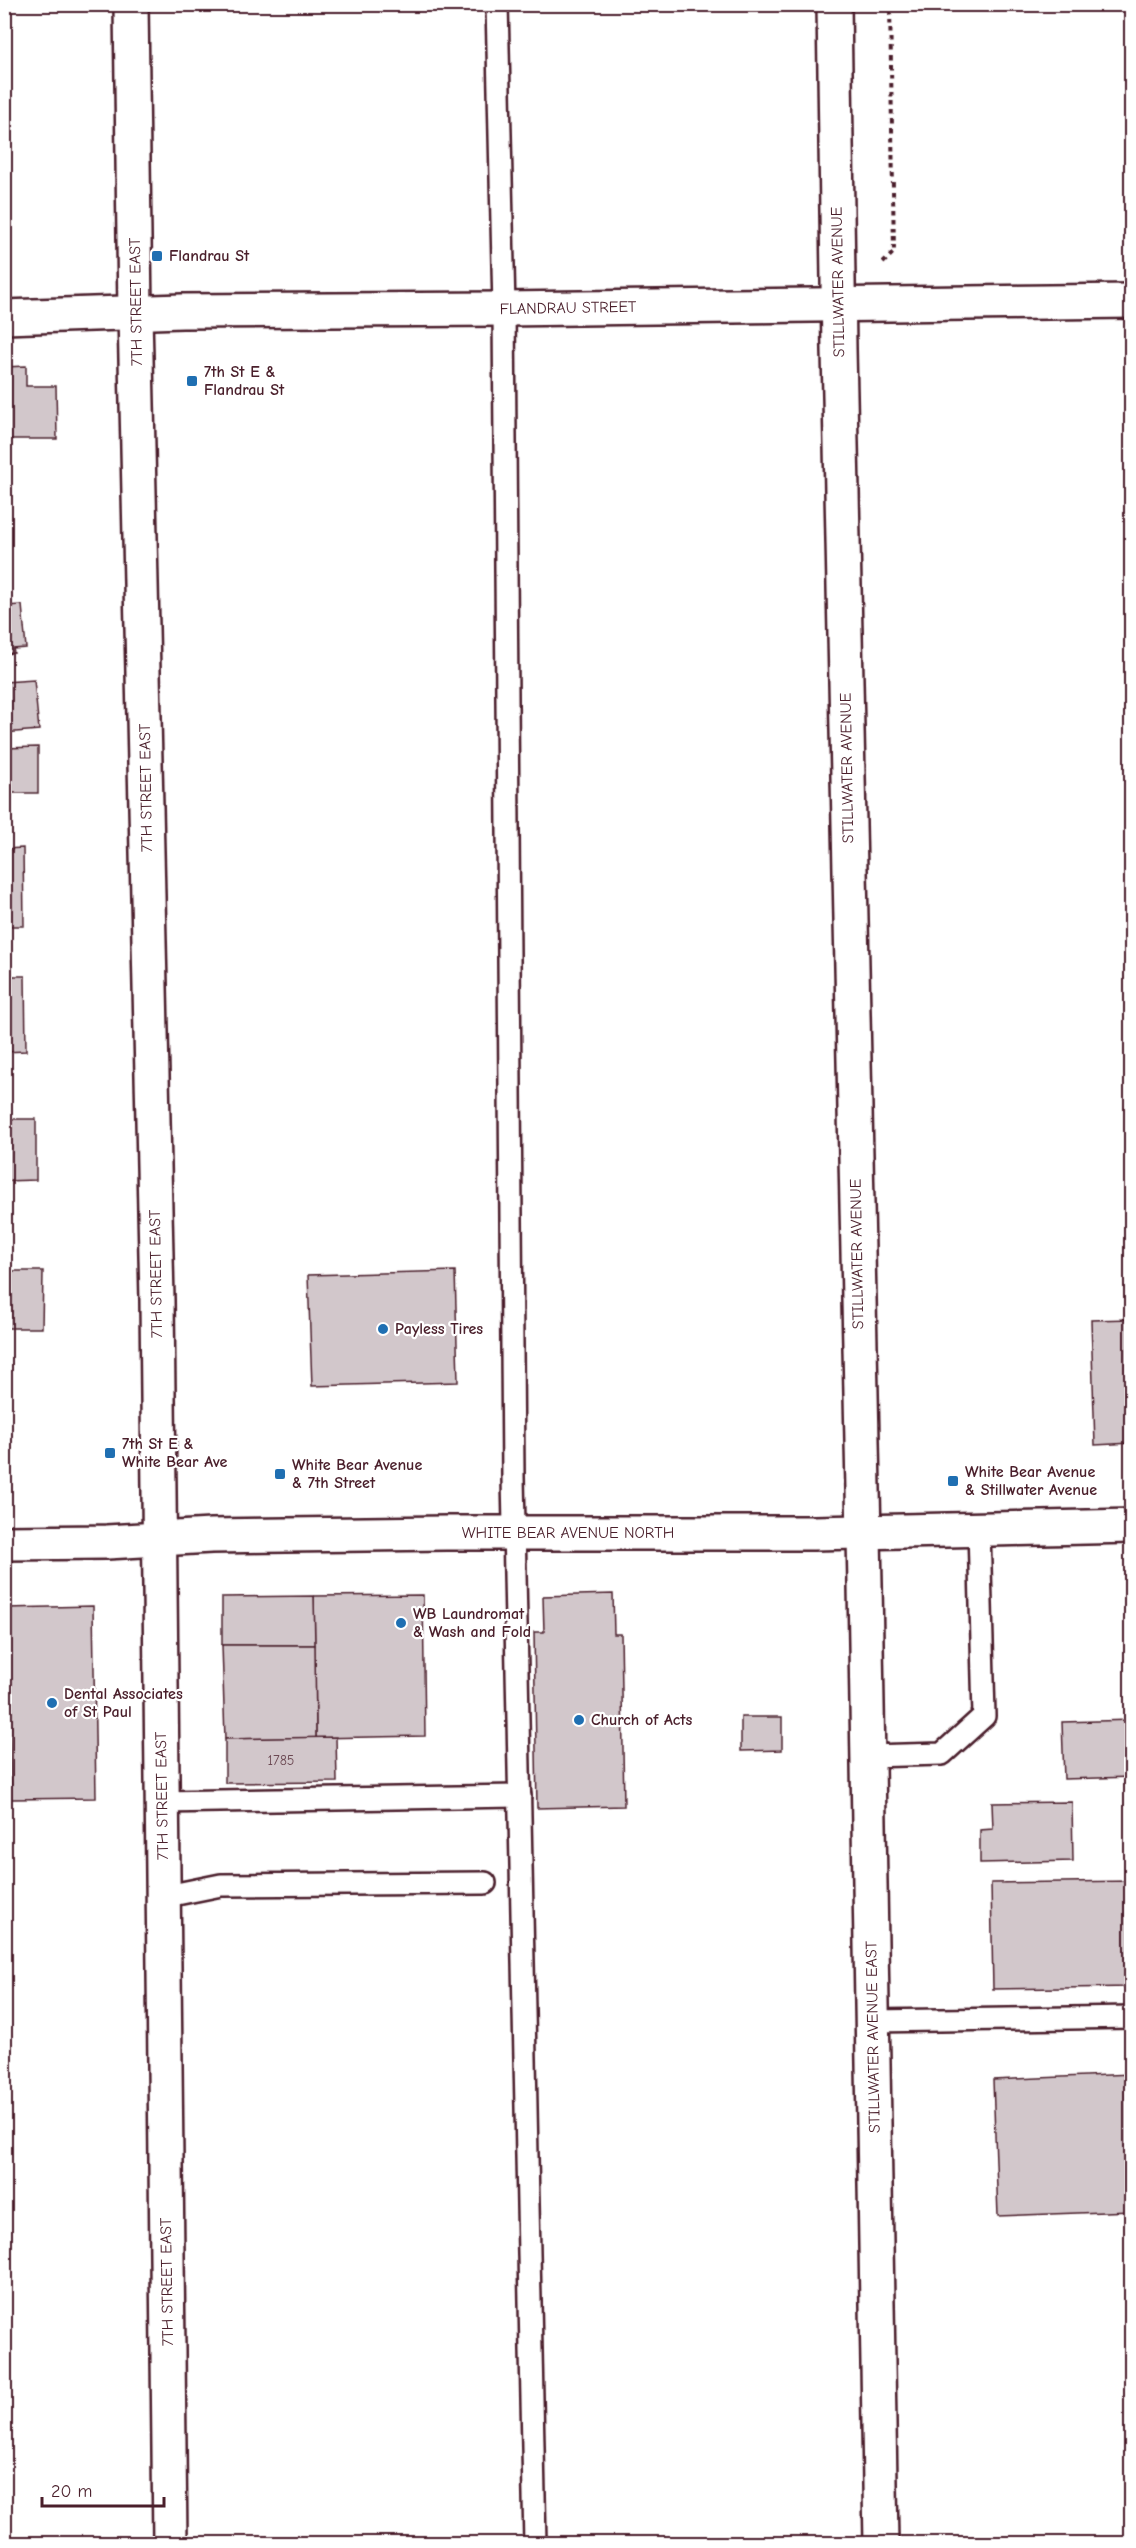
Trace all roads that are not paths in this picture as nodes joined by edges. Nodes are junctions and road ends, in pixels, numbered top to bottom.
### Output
1 (131, 4) edge
2 (497, 4) edge
3 (834, 4) edge
4 (1131, 301) edge
5 (838, 305) junction
6 (504, 309) junction
7 (135, 314) junction
8 (4, 317) edge
9 (1131, 1526) edge
10 (979, 1528) junction
11 (862, 1532) junction
12 (515, 1533) junction
13 (159, 1538) junction
14 (4, 1543) edge
15 (868, 1756) junction
16 (520, 1796) junction
17 (162, 1802) junction
18 (485, 1883) dead end
19 (162, 1897) junction
20 (1131, 2017) edge
21 (872, 2021) junction
22 (170, 2544) edge
23 (535, 2544) edge
24 (881, 2544) edge

1 - 7 street, 7TH STREET EAST
2 - 6 lane
3 - 5 street, STILLWATER AVENUE
4 - 5 street, FLANDRAU STREET
5 - 6 street, FLANDRAU STREET
5 - 11 street, STILLWATER AVENUE
6 - 7 street, FLANDRAU STREET
6 - 12 lane
7 - 8 street, FLANDRAU STREET
7 - 13 street, 7TH STREET EAST
9 - 10 street, WHITE BEAR AVENUE NORTH
10 - 11 street, WHITE BEAR AVENUE NORTH
10 - 15 lane
11 - 12 street, WHITE BEAR AVENUE NORTH
11 - 15 street, STILLWATER AVENUE EAST
12 - 13 street, WHITE BEAR AVENUE NORTH
12 - 16 lane
13 - 14 street, WHITE BEAR AVENUE NORTH
13 - 17 street, 7TH STREET EAST
15 - 21 street, STILLWATER AVENUE EAST
16 - 17 lane
16 - 23 lane
17 - 19 street, 7TH STREET EAST
18 - 19 lane
19 - 22 street, 7TH STREET EAST
20 - 21 lane
21 - 24 street, STILLWATER AVENUE EAST

